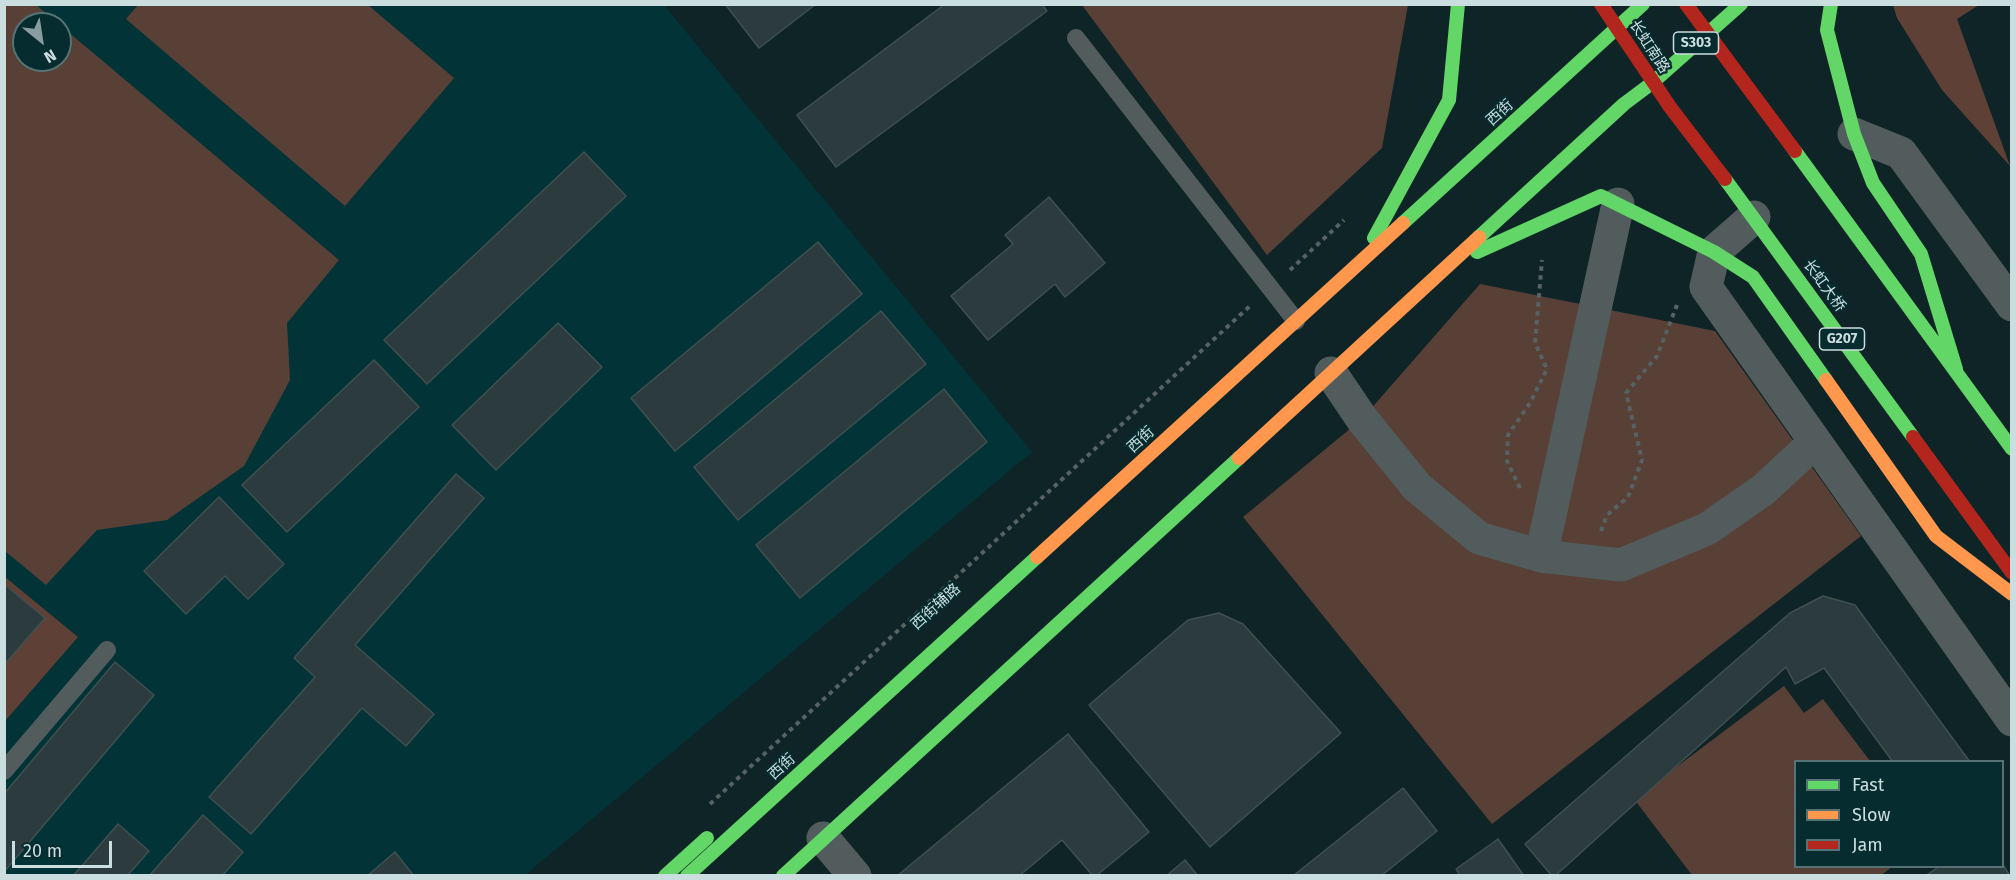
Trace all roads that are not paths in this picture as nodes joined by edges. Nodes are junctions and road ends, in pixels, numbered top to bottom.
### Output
1 (1458, 4) edge
2 (1601, 4) edge
3 (1644, 4) edge
4 (1686, 4) edge
5 (1741, 4) edge
6 (1832, 4) edge
7 (1617, 28) junction
8 (1708, 32) junction
9 (1076, 38) dead end
10 (1652, 83) junction
11 (1670, 107) joint
12 (1854, 134) junction
13 (1618, 204) junction
14 (1754, 217) junction
15 (1714, 252) junction
16 (1362, 261) junction
17 (1450, 263) junction
18 (2012, 305) edge
19 (1296, 321) junction
20 (1331, 373) junction
21 (1238, 374) junction
22 (1958, 375) junction
23 (1186, 401) dead end
24 (1266, 433) junction
25 (1815, 441) junction
26 (2012, 449) edge
27 (1225, 490) dead end
28 (1541, 556) junction
29 (2012, 573) edge
30 (2012, 594) edge
31 (107, 650) dead end
32 (2012, 720) edge
33 (4, 771) edge
34 (715, 831) dead end
35 (831, 847) junction
36 (665, 876) edge
37 (687, 876) edge
38 (783, 876) edge
39 (855, 876) edge

1 - 16 main road
2 - 7 main road, 长虹南路 / G207
3 - 7 main road, 西街
4 - 8 main road
5 - 8 main road, S303
6 - 12 main road
7 - 10 main road, 长虹南路 / G207
7 - 16 main road, 西街
8 - 10 main road, S303
8 - 22 main road
9 - 19 lane
10 - 11 main road, 长虹南路 / G207
10 - 17 main road
11 - 14 main road, 长虹大桥 / G207
12 - 18 street
12 - 22 main road
13 - 15 main road
13 - 17 main road
13 - 28 street
14 - 15 street
14 - 29 main road, 长虹大桥 / G207
15 - 25 street
15 - 30 main road
16 - 19 main road, 西街
17 - 20 main road
19 - 21 main road, 西街
20 - 24 main road
20 - 28 street
21 - 23 main road
21 - 37 main road, 西街
22 - 26 main road
24 - 27 main road
24 - 35 main road
25 - 28 street
25 - 32 street
31 - 33 lane
34 - 36 main road
35 - 38 main road
35 - 39 street

